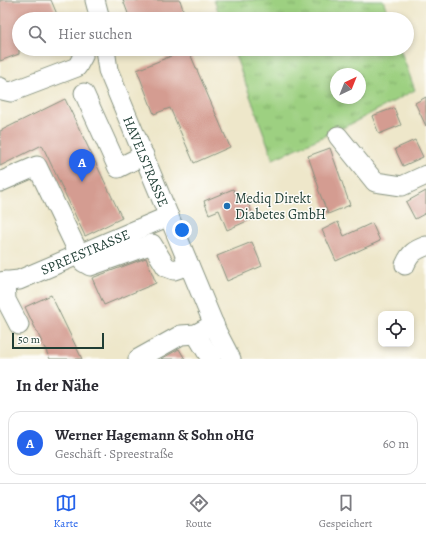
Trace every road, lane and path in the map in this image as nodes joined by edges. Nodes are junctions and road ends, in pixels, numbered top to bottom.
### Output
1 (95, 0) edge
2 (98, 12) edge
3 (83, 56) edge
4 (106, 56) edge
5 (0, 87) edge
6 (84, 93) dead end
7 (338, 136) dead end
8 (144, 155) junction
9 (426, 175) edge
10 (0, 182) edge
11 (169, 216) junction
12 (426, 246) edge
13 (80, 254) junction
14 (189, 265) junction
15 (405, 265) dead end
16 (3, 281) edge
17 (214, 324) junction
18 (19, 325) dead end
19 (196, 334) junction
20 (138, 359) edge
21 (211, 359) edge
22 (230, 359) edge

1 - 2 street
3 - 5 street
4 - 8 street, HAVELSTRASSE
6 - 8 street
7 - 9 street
8 - 11 street, HAVELSTRASSE
10 - 13 street
11 - 13 street, SPREESTRASSE
11 - 14 street, HAVELSTRASSE
12 - 15 street
13 - 14 street
13 - 16 street, SPREESTRASSE
14 - 17 street, HAVELSTRASSE
16 - 18 street
17 - 19 street
17 - 22 street, HAVELSTRASSE
19 - 20 street
19 - 21 street

